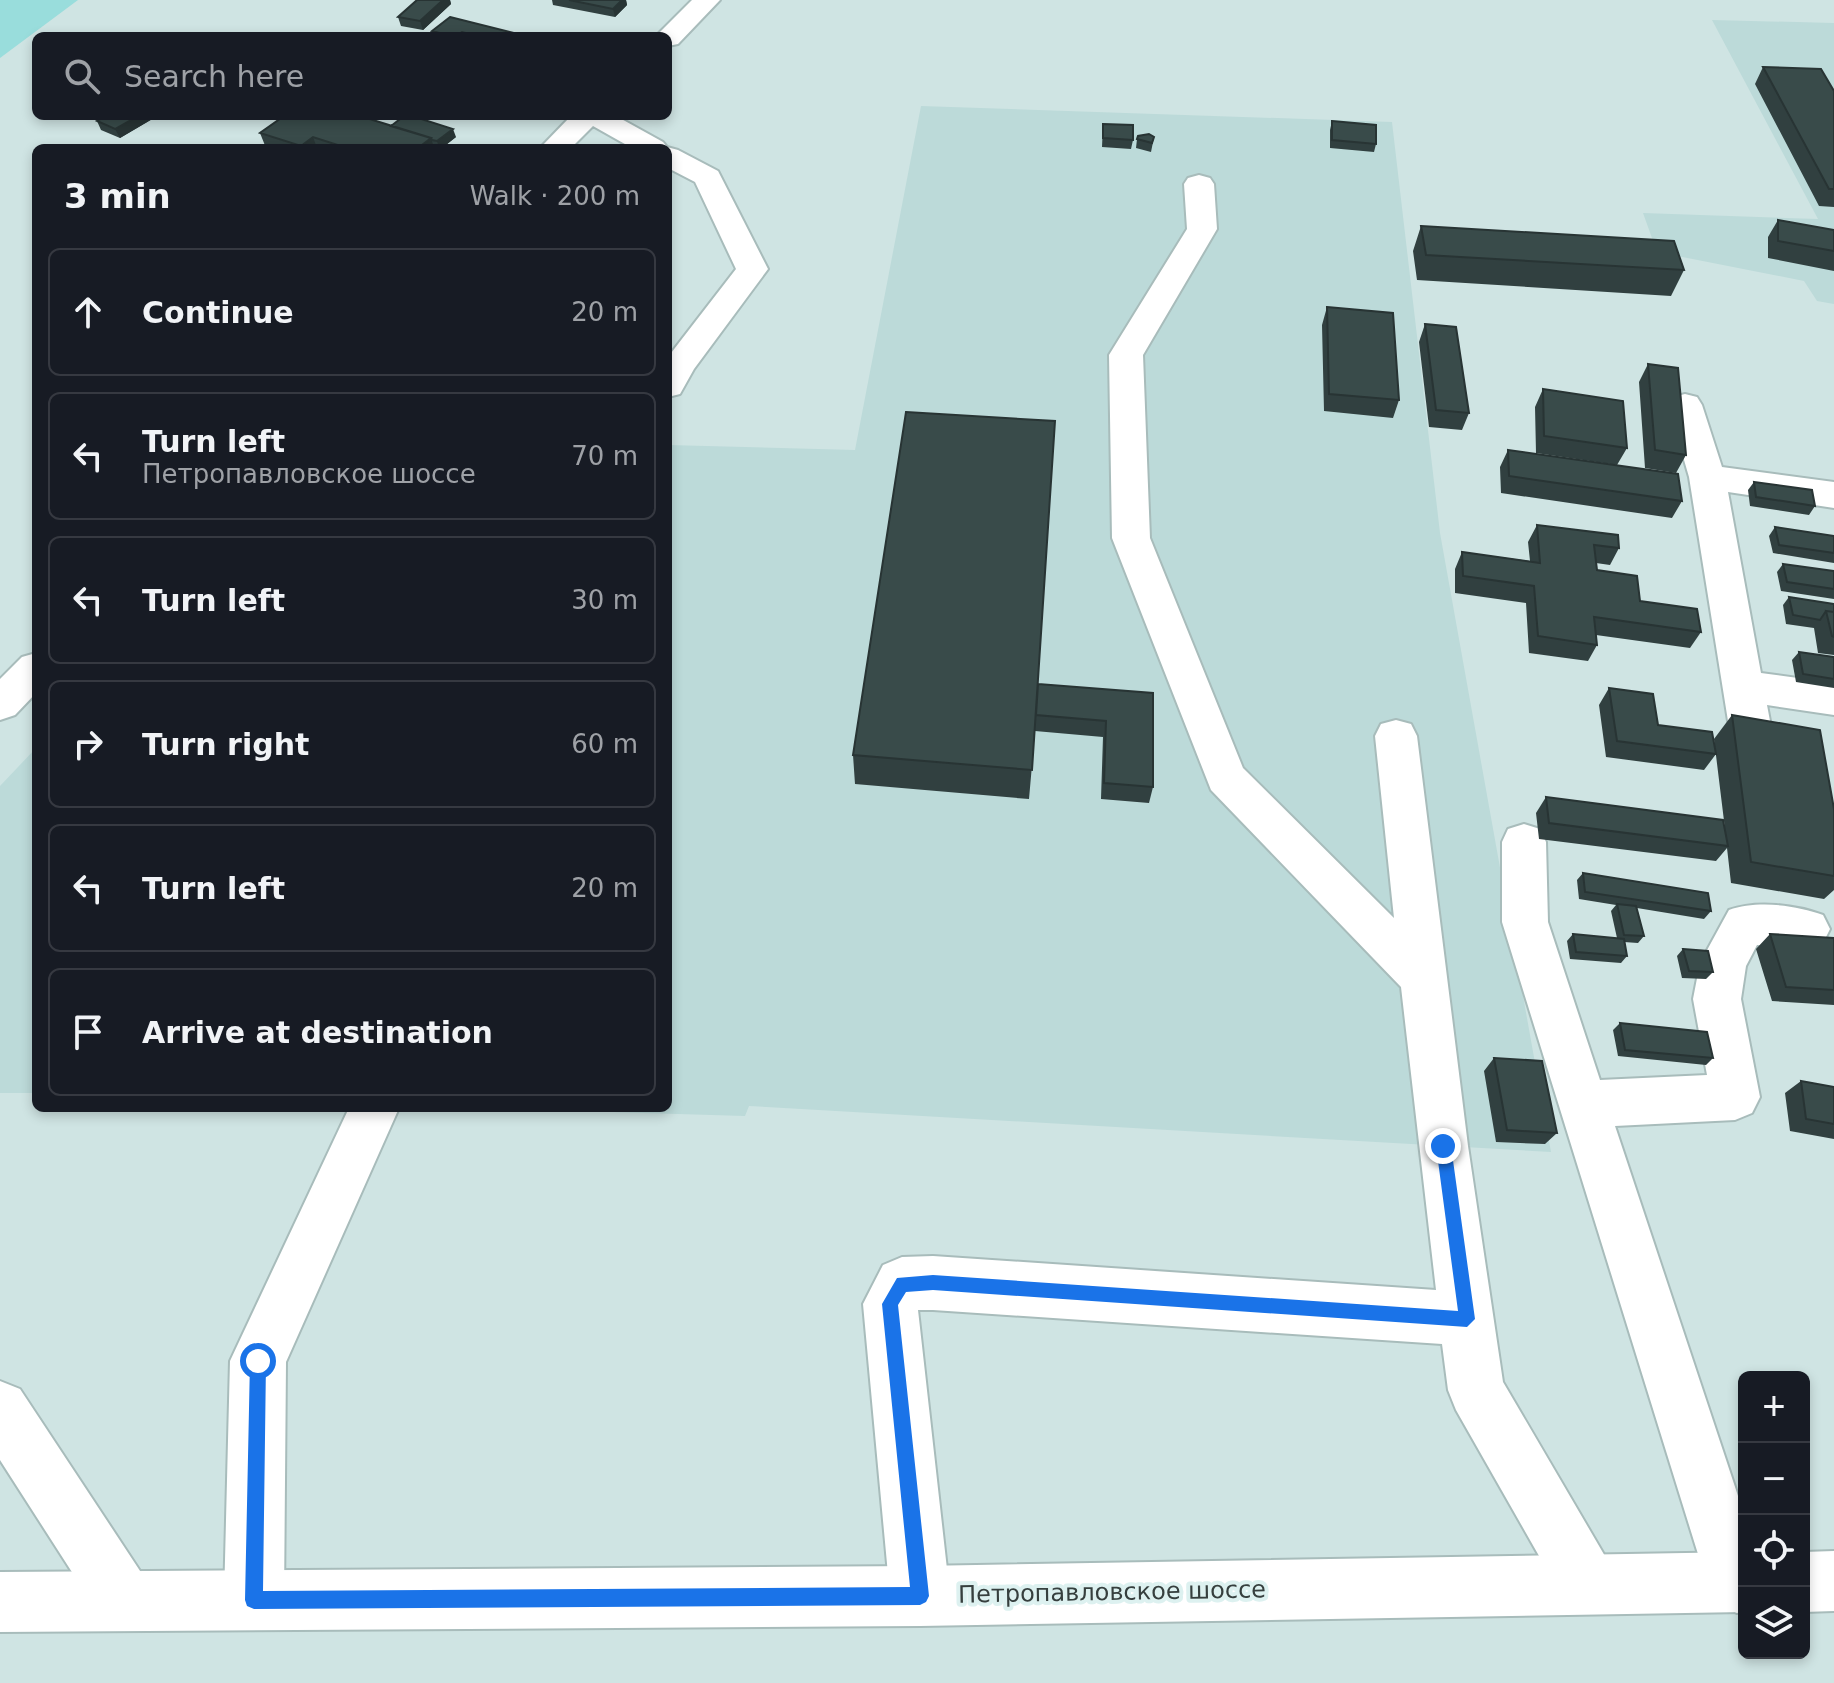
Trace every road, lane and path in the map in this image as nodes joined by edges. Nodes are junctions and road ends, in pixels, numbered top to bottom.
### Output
1 (707, 0) edge
2 (672, 34) edge
3 (583, 120) edge
4 (602, 120) edge
5 (559, 144) edge
6 (646, 144) edge
7 (672, 158) edge
8 (1199, 184) dead end
9 (672, 379) edge
10 (1685, 405) edge
11 (1707, 477) junction
12 (1834, 495) edge
13 (32, 672) edge
14 (1834, 699) edge
15 (0, 704) edge
16 (1396, 736) dead end
17 (1524, 842) dead end
18 (1807, 929) dead end
19 (1424, 979) junction
20 (1583, 1104) junction
21 (372, 1112) edge
22 (1467, 1319) junction
23 (0, 1409) edge
24 (1738, 1573) edge
25 (1834, 1581) edge
26 (1738, 1582) edge
27 (1810, 1582) edge
28 (1588, 1584) junction
29 (920, 1596) junction
30 (254, 1600) junction
31 (125, 1601) junction
32 (0, 1602) edge

1 - 2 main road
3 - 5 main road
4 - 6 main road
7 - 9 main road
8 - 19 main road
10 - 11 main road
11 - 12 main road
11 - 14 main road
13 - 15 main road
16 - 19 main road
17 - 20 main road
18 - 20 main road
19 - 22 main road
20 - 24 main road
21 - 30 main road
22 - 28 main road
22 - 29 main road
23 - 31 main road
25 - 27 main road
26 - 28 main road, Петропавловское шоссе
28 - 29 main road, Петропавловское шоссе
29 - 30 main road, Петропавловское шоссе
30 - 31 main road, Петропавловское шоссе
31 - 32 main road, Петропавловское шоссе

